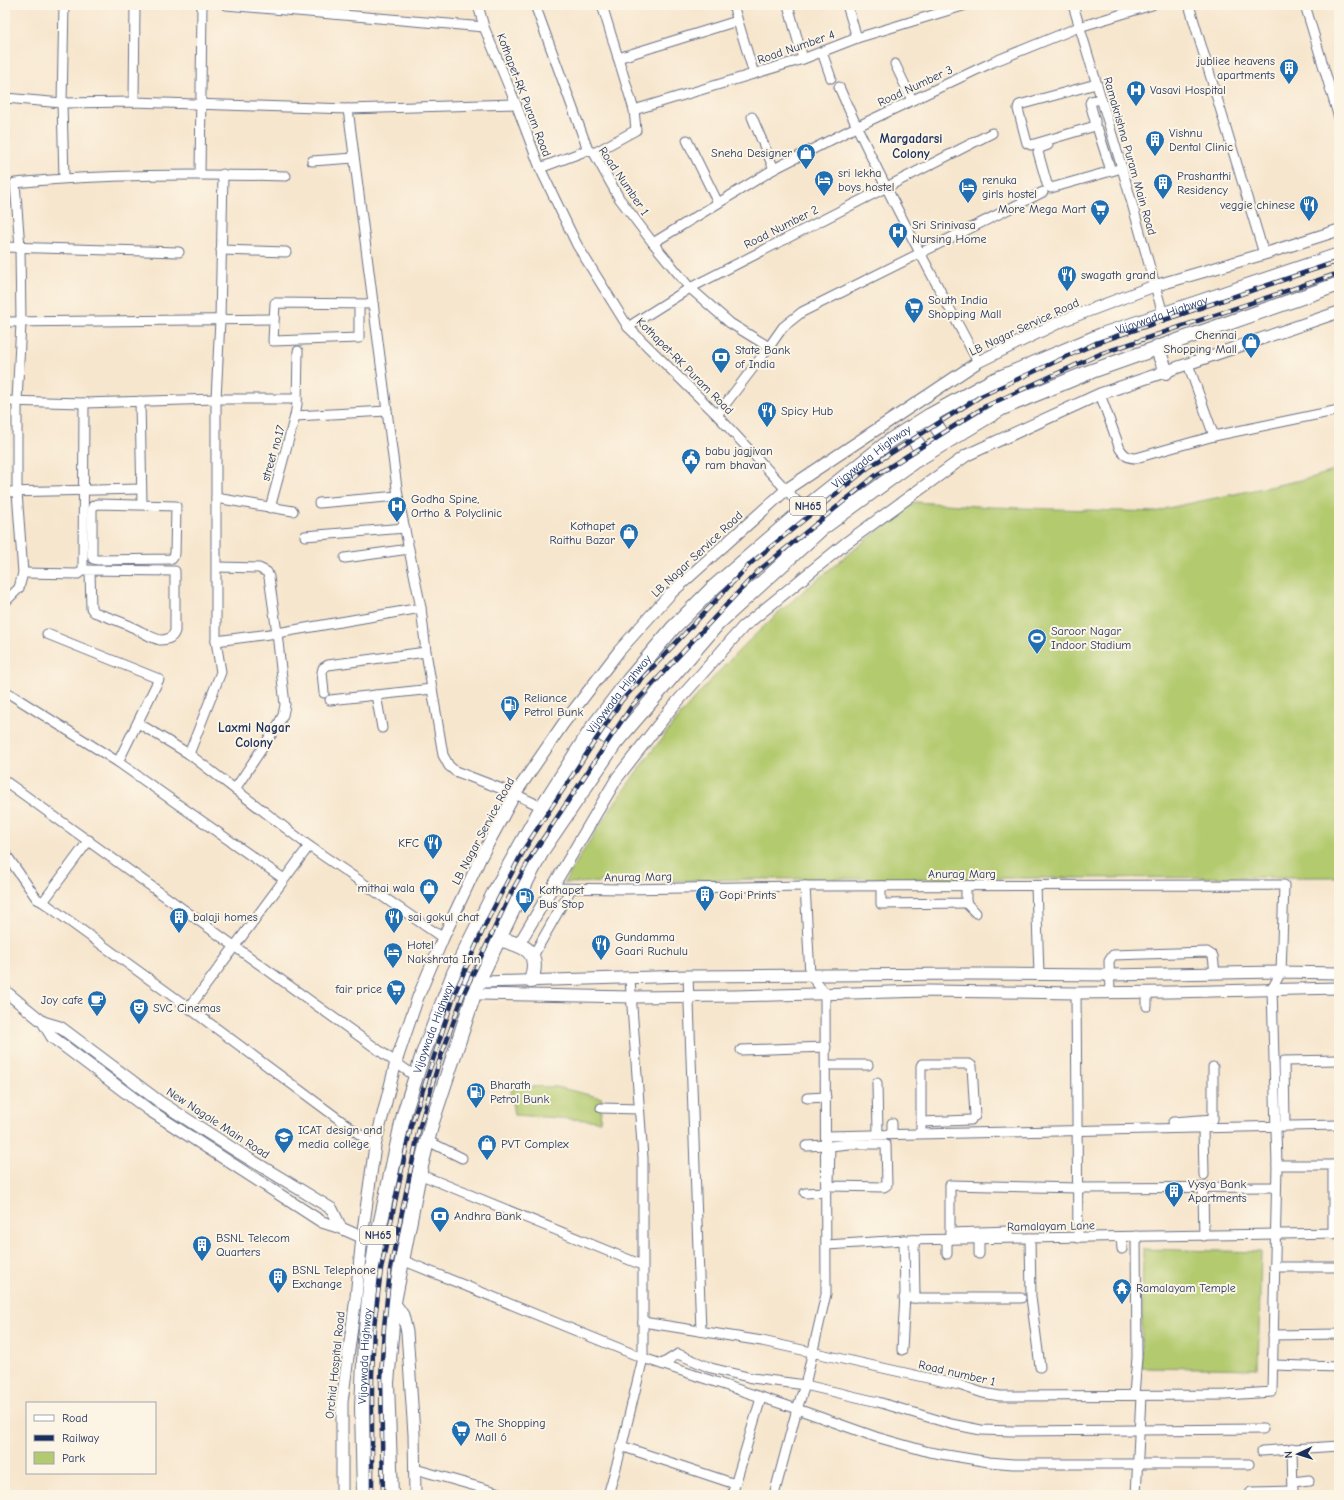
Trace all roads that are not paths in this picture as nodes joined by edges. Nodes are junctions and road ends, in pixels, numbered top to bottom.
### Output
1 (64, 5) edge
2 (135, 5) edge
3 (202, 5) edge
4 (226, 5) edge
5 (478, 5) edge
6 (535, 5) edge
7 (602, 5) edge
8 (733, 5) edge
9 (788, 5) edge
10 (847, 5) edge
11 (1073, 5) edge
12 (1152, 5) edge
13 (1189, 5) edge
14 (1305, 5) edge
15 (961, 6) edge
16 (737, 22) junction
17 (484, 27) junction
18 (1079, 27) junction
19 (857, 38) junction
20 (822, 52) junction
21 (618, 58) junction
22 (803, 59) junction
23 (895, 64) dead end
24 (754, 74) junction
25 (830, 78) dead end
26 (1096, 84) junction
27 (839, 87) dead end
28 (5, 98) edge
29 (1101, 99) junction
30 (912, 100) junction
31 (134, 102) junction
32 (62, 103) junction
33 (202, 104) junction
34 (516, 104) junction
35 (348, 109) junction
36 (634, 110) junction
37 (752, 117) dead end
38 (1339, 118) edge
39 (1109, 126) junction
40 (856, 127) junction
41 (1098, 130) junction
42 (992, 133) dead end
43 (686, 140) dead end
44 (591, 152) junction
45 (354, 158) junction
46 (312, 162) dead end
47 (540, 168) junction
48 (1122, 168) junction
49 (774, 169) junction
50 (1111, 170) junction
51 (223, 174) junction
52 (200, 175) junction
53 (286, 176) dead end
54 (64, 178) junction
55 (885, 187) junction
56 (1042, 192) dead end
57 (718, 203) junction
58 (1339, 230) edge
59 (653, 243) junction
60 (5, 247) edge
61 (20, 247) junction
62 (221, 250) junction
63 (179, 252) dead end
64 (286, 252) dead end
65 (920, 253) junction
66 (1264, 254) junction
67 (1339, 255) edge
68 (1339, 284) edge
69 (1154, 286) junction
70 (690, 288) junction
71 (359, 304) junction
72 (373, 304) junction
73 (1339, 312) edge
74 (1163, 314) junction
75 (374, 317) junction
76 (359, 318) junction
77 (274, 319) junction
78 (220, 320) junction
79 (5, 322) edge
80 (21, 323) junction
81 (628, 327) junction
82 (769, 347) junction
83 (1156, 347) junction
84 (298, 351) dead end
85 (978, 362) junction
86 (1188, 364) junction
87 (1166, 372) junction
88 (1100, 394) junction
89 (216, 399) junction
90 (5, 401) edge
91 (17, 401) junction
92 (140, 401) junction
93 (297, 401) junction
94 (84, 403) junction
95 (1339, 410) edge
96 (387, 411) junction
97 (718, 414) junction
98 (296, 416) junction
99 (930, 416) junction
100 (908, 430) junction
101 (1214, 436) junction
102 (947, 441) junction
103 (925, 454) junction
104 (141, 489) junction
105 (787, 489) junction
106 (83, 490) junction
107 (101, 490) junction
108 (5, 492) edge
109 (17, 492) junction
110 (398, 496) junction
111 (216, 498) junction
112 (319, 503) dead end
113 (101, 504) junction
114 (142, 504) junction
115 (270, 508) junction
116 (804, 509) junction
117 (293, 511) dead end
118 (404, 528) junction
119 (305, 536) dead end
120 (409, 549) junction
121 (345, 558) dead end
122 (217, 568) junction
123 (86, 571) junction
124 (23, 573) junction
125 (5, 602) edge
126 (421, 608) junction
127 (277, 633) junction
128 (47, 634) dead end
129 (216, 641) junction
130 (426, 652) junction
131 (432, 689) junction
132 (5, 691) edge
133 (376, 695) junction
134 (138, 723) junction
135 (593, 727) junction
136 (382, 728) dead end
137 (615, 743) junction
138 (189, 754) junction
139 (118, 762) junction
140 (5, 781) edge
141 (235, 789) junction
142 (515, 794) junction
143 (542, 807) junction
144 (89, 840) junction
145 (309, 846) junction
146 (5, 853) edge
147 (284, 879) junction
148 (805, 886) junction
149 (881, 886) junction
150 (966, 886) junction
151 (1036, 886) junction
152 (552, 888) junction
153 (571, 889) junction
154 (43, 902) junction
155 (966, 903) junction
156 (976, 913) dead end
157 (443, 938) junction
158 (499, 939) junction
159 (519, 944) junction
160 (234, 947) junction
161 (533, 956) junction
162 (1281, 972) junction
163 (1339, 972) edge
164 (1214, 973) junction
165 (972, 974) junction
166 (1039, 974) junction
167 (810, 975) junction
168 (1110, 975) junction
169 (688, 976) junction
170 (451, 979) junction
171 (561, 979) junction
172 (630, 979) junction
173 (532, 981) junction
174 (476, 988) junction
175 (1339, 988) edge
176 (1272, 989) junction
177 (5, 991) edge
178 (971, 991) junction
179 (1110, 992) junction
180 (1147, 992) junction
181 (825, 993) junction
182 (1076, 993) junction
183 (560, 996) junction
184 (688, 996) junction
185 (632, 997) junction
186 (1147, 1006) dead end
187 (189, 1008) junction
188 (43, 1022) junction
189 (826, 1047) junction
190 (741, 1050) dead end
191 (1339, 1060) edge
192 (396, 1062) junction
193 (868, 1064) dead end
194 (826, 1065) junction
195 (1213, 1067) dead end
196 (416, 1077) junction
197 (877, 1083) dead end
198 (826, 1097) junction
199 (807, 1098) dead end
200 (601, 1108) dead end
201 (639, 1109) junction
202 (971, 1118) junction
203 (1339, 1119) edge
204 (921, 1122) junction
205 (892, 1123) dead end
206 (1178, 1124) junction
207 (1282, 1124) junction
208 (1339, 1125) edge
209 (1203, 1128) junction
210 (1078, 1130) junction
211 (922, 1133) junction
212 (966, 1133) junction
213 (878, 1134) junction
214 (892, 1134) junction
215 (826, 1140) junction
216 (849, 1140) junction
217 (428, 1141) junction
218 (375, 1146) junction
219 (806, 1146) dead end
220 (462, 1158) dead end
221 (1277, 1165) junction
222 (1336, 1165) edge
223 (420, 1174) junction
224 (1204, 1176) dead end
225 (1276, 1187) junction
226 (1078, 1188) junction
227 (825, 1192) junction
228 (805, 1193) dead end
229 (1203, 1194) dead end
230 (341, 1228) junction
231 (1010, 1231) dead end
232 (1276, 1234) junction
233 (1336, 1234) edge
234 (994, 1235) junction
235 (1136, 1236) junction
236 (1204, 1236) junction
237 (362, 1237) junction
238 (949, 1237) junction
239 (977, 1237) junction
240 (1121, 1237) junction
241 (1030, 1238) junction
242 (1078, 1238) junction
243 (904, 1240) junction
244 (914, 1240) junction
245 (376, 1244) junction
246 (827, 1245) junction
247 (1122, 1249) dead end
248 (947, 1254) dead end
249 (979, 1254) dead end
250 (402, 1260) junction
251 (642, 1266) junction
252 (1274, 1267) junction
253 (1339, 1267) edge
254 (904, 1298) junction
255 (915, 1298) junction
256 (1021, 1298) dead end
257 (394, 1302) junction
258 (643, 1322) junction
259 (701, 1331) junction
260 (1339, 1334) edge
261 (1273, 1335) junction
262 (902, 1350) dead end
263 (812, 1352) junction
264 (643, 1358) junction
265 (662, 1364) junction
266 (1273, 1365) junction
267 (1040, 1367) dead end
268 (1339, 1367) edge
269 (805, 1385) junction
270 (1137, 1395) junction
271 (761, 1398) junction
272 (797, 1409) junction
273 (1139, 1429) junction
274 (1263, 1429) dead end
275 (621, 1446) junction
276 (1339, 1446) edge
277 (1292, 1448) junction
278 (1262, 1451) dead end
279 (1137, 1464) junction
280 (1249, 1464) dead end
281 (415, 1469) junction
282 (1309, 1480) dead end
283 (1293, 1482) junction
284 (735, 1484) junction
285 (1282, 1493) edge
286 (1293, 1493) edge
287 (342, 1495) edge
288 (364, 1495) edge
289 (391, 1495) edge
290 (415, 1495) edge
291 (508, 1495) edge
292 (608, 1495) edge
293 (732, 1495) edge
294 (774, 1495) edge
295 (1136, 1495) edge
296 (1249, 1495) edge

1 - 32 street
2 - 31 street
3 - 33 street
4 - 17 street
5 - 17 street, Kothapet-RK Puram Road
6 - 44 street, Road Number 1
7 - 21 street
8 - 16 street
9 - 22 street
10 - 19 street
11 - 18 street, Ramakrishna Puram Main Road
12 - 18 street, Road Number 3
13 - 66 street
14 - 38 street
15 - 19 street, Road Number 4
16 - 21 street
16 - 24 street
17 - 34 street, Kothapet-RK Puram Road
18 - 26 street, Ramakrishna Puram Main Road
18 - 30 street, Road Number 3
19 - 20 street, Road Number 4
20 - 22 street, Road Number 4
20 - 25 street
21 - 36 street
22 - 24 street, Road Number 4
23 - 30 street
24 - 36 street, Road Number 4
26 - 29 street, Ramakrishna Puram Main Road
26 - 29 street
27 - 40 street
28 - 32 street
29 - 39 street, Ramakrishna Puram Main Road
30 - 40 street, Road Number 3
31 - 32 street
31 - 33 street
32 - 54 street
33 - 35 street
33 - 52 street
34 - 35 street
34 - 47 street, Kothapet-RK Puram Road
35 - 45 street
36 - 44 street
37 - 49 street
39 - 41 street
39 - 48 street, Ramakrishna Puram Main Road
40 - 49 street, Road Number 3
40 - 55 street
41 - 50 street
41 - 50 street
42 - 55 street, Road Number 2
43 - 57 street
44 - 47 street
44 - 59 street, Road Number 1
45 - 46 street
45 - 72 street
47 - 81 street, Kothapet-RK Puram Road
48 - 50 street
48 - 69 street, Ramakrishna Puram Main Road
49 - 57 street, Road Number 3
51 - 52 street
51 - 53 street
51 - 62 street
52 - 54 street
54 - 61 street
55 - 65 street
55 - 70 street, Road Number 2
56 - 65 street
57 - 59 street, Road Number 3
58 - 66 street, LB Nagar Service Road
59 - 70 street, Road Number 1
60 - 61 street
61 - 63 street
61 - 80 street
62 - 64 street
62 - 78 street
65 - 82 street
65 - 85 street
66 - 69 street, LB Nagar Service Road
67 - 74 highway, Vijaywada Highway / NH65
68 - 83 highway, Vijaywada Highway / NH65
69 - 74 street, Ramakrishna Puram Main Road
69 - 85 street, LB Nagar Service Road
70 - 81 street, Road Number 2
70 - 82 street, Road Number 1
71 - 72 street
71 - 76 street
71 - 77 street
72 - 75 street
73 - 86 street
74 - 99 highway, Vijaywada Highway / NH65
75 - 76 street
75 - 96 street
76 - 77 street
77 - 78 street
78 - 80 street
78 - 89 street
79 - 80 street
80 - 91 street
81 - 97 street, Kothapet-RK Puram Road
82 - 97 street
83 - 87 highway
83 - 102 highway, Vijaywada Highway / NH65
84 - 93 street, street no.17
85 - 105 street, LB Nagar Service Road
86 - 87 street
86 - 101 street
87 - 88 street
88 - 101 street
88 - 152 street
89 - 92 street
89 - 93 street
89 - 111 street
90 - 91 street
91 - 94 street
91 - 109 street
92 - 94 street
92 - 104 street
93 - 98 street, street no.17
94 - 106 street
95 - 101 street
96 - 98 street
96 - 110 street
97 - 105 street, Kothapet-RK Puram Road
98 - 115 street, street no.17
99 - 100 highway, Vijaywada Highway / NH65
99 - 102 highway
100 - 103 highway
100 - 116 highway, Vijaywada Highway / NH65
102 - 103 highway, Vijaywada Highway / NH65
103 - 137 highway, Vijaywada Highway / NH65
104 - 107 street
104 - 114 street
105 - 116 street, Kothapet-RK Puram Road
105 - 142 street, LB Nagar Service Road
106 - 107 street
106 - 109 street
106 - 123 street
107 - 113 street
108 - 109 street
109 - 124 street
110 - 112 street
110 - 118 street
111 - 115 street
111 - 122 street
113 - 114 street
113 - 114 street
115 - 117 street
116 - 135 highway, Vijaywada Highway / NH65
118 - 119 street
118 - 120 street
120 - 121 street
120 - 126 street
122 - 127 street
122 - 129 street
123 - 123 street
123 - 124 street
124 - 125 street
126 - 127 street
126 - 130 street
127 - 129 street
127 - 141 street
128 - 134 street
129 - 138 street
130 - 131 street
130 - 133 street
131 - 133 street
131 - 142 street
132 - 139 street
133 - 136 street
134 - 138 street
134 - 139 street
135 - 137 highway
135 - 143 highway, Vijaywada Highway / NH65
137 - 158 highway, Vijaywada Highway / NH65
138 - 141 street
139 - 147 street
140 - 144 street
141 - 145 street
142 - 143 street
142 - 157 street, LB Nagar Service Road
143 - 170 highway, Vijaywada Highway / NH65
144 - 154 street
144 - 160 street
145 - 147 street
145 - 157 street
146 - 154 street
147 - 160 street
148 - 149 street, Anurag Marg
148 - 153 street, Anurag Marg
148 - 167 street
149 - 150 street, Anurag Marg
149 - 155 street
150 - 151 street, Anurag Marg
150 - 155 street
151 - 162 street, Anurag Marg
151 - 166 street
152 - 153 street, Anurag Marg
152 - 159 street
153 - 161 street
154 - 187 street
155 - 156 street
157 - 192 street, LB Nagar Service Road
158 - 159 highway
158 - 174 highway, Vijaywada Highway / NH65
159 - 161 highway
160 - 187 street
160 - 192 street
161 - 173 highway
162 - 163 street
162 - 164 street
162 - 176 street
164 - 168 street
164 - 168 street
165 - 166 street
165 - 167 street
165 - 178 street
166 - 168 street
167 - 169 street
167 - 181 street
168 - 179 street
169 - 172 street
169 - 184 street
170 - 174 street
170 - 196 highway, Vijaywada Highway / NH65
171 - 172 street
171 - 173 street
171 - 183 street
172 - 185 street
173 - 174 street
174 - 183 street
174 - 217 highway, Vijaywada Highway / NH65
175 - 176 street
176 - 180 street
176 - 207 street
177 - 188 street
178 - 181 street
178 - 182 street
179 - 180 street
179 - 182 street
180 - 186 street
181 - 184 street
181 - 189 street
182 - 210 street
183 - 185 street
184 - 185 street
184 - 259 street
185 - 201 street
187 - 218 street
188 - 230 street
188 - 230 street, New Nagole Main Road
189 - 190 street
189 - 194 street
191 - 207 street
192 - 196 street
192 - 218 street, LB Nagar Service Road
193 - 194 street
194 - 198 street
195 - 206 street
196 - 245 highway, Vijaywada Highway / NH65
197 - 213 street
198 - 199 street
198 - 215 street
200 - 201 street
201 - 251 street
202 - 204 street
202 - 204 street
202 - 212 street
203 - 207 street
204 - 211 street
205 - 214 street
206 - 209 street
206 - 210 street
207 - 208 street
207 - 209 street
207 - 221 street
209 - 224 street
210 - 212 street
210 - 226 street
211 - 212 street
211 - 214 street
213 - 214 street
213 - 216 street
215 - 216 street
215 - 219 street
215 - 227 street
216 - 216 street
217 - 220 street
217 - 223 highway, Vijaywada Highway / NH65
218 - 237 street, LB Nagar Service Road
221 - 222 street
221 - 225 street
222 - 233 street
223 - 250 highway, Vijaywada Highway / NH65
223 - 251 street
225 - 226 street
225 - 232 street
226 - 238 street
226 - 242 street
227 - 228 street
227 - 246 street
229 - 236 street
230 - 237 street
231 - 234 street
232 - 233 street, Ramalayam Lane
232 - 236 street, Ramalayam Lane
232 - 252 street
234 - 239 street, Ramalayam Lane
234 - 241 street, Ramalayam Lane
235 - 236 street, Ramalayam Lane
235 - 240 street, Ramalayam Lane
235 - 270 street
237 - 245 street
237 - 287 street, Orchid Hospital Road
238 - 239 street, Ramalayam Lane
238 - 244 street, Ramalayam Lane
238 - 248 street
239 - 249 street
240 - 242 street, Ramalayam Lane
240 - 247 street
241 - 242 street, Ramalayam Lane
241 - 267 street
243 - 244 street, Ramalayam Lane
243 - 246 street, Ramalayam Lane
243 - 254 street
244 - 255 street
245 - 288 highway, Vijaywada Highway / NH65
246 - 263 street
250 - 257 highway, Vijaywada Highway / NH65
250 - 264 street
251 - 258 street
252 - 253 street
252 - 261 street
254 - 255 street
254 - 262 street
255 - 256 street
257 - 281 street
257 - 289 highway, Vijaywada Highway / NH65
258 - 259 street, Road number 1
258 - 264 street
259 - 263 street, Road number 1
260 - 261 street
261 - 266 street
263 - 269 street
263 - 270 street, Road number 1
264 - 265 street
264 - 275 street
265 - 269 street
265 - 271 street
266 - 268 street
266 - 270 street, Road number 1
269 - 272 street
269 - 273 street
270 - 273 street
271 - 272 street
271 - 284 street
272 - 279 street
272 - 294 street
273 - 274 street
273 - 279 street
275 - 284 street
275 - 292 street
276 - 277 street
277 - 278 street
277 - 283 street
279 - 280 street
279 - 295 street
281 - 290 street
281 - 291 street
282 - 283 street
283 - 286 street
284 - 293 street
285 - 286 street
285 - 296 street

